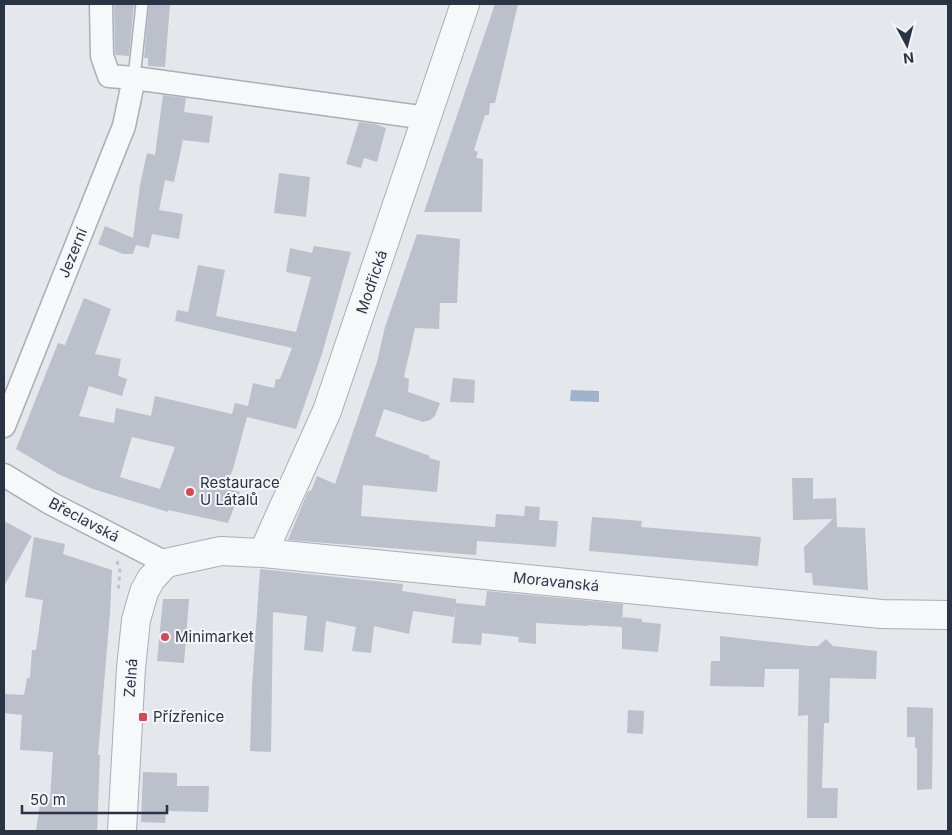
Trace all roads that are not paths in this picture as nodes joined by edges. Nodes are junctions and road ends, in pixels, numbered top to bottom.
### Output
1 (102, 4) edge
2 (142, 4) edge
3 (465, 4) edge
4 (134, 78) junction
5 (427, 118) junction
6 (4, 426) edge
7 (4, 476) edge
8 (263, 553) junction
9 (166, 563) junction
10 (948, 616) edge
11 (122, 831) edge

1 - 4 street
2 - 4 lane
3 - 5 street, Modřická
4 - 5 street
4 - 6 street, Jezerní
5 - 8 street, Modřická
7 - 9 street, Břeclavská
8 - 9 street, Moravanská
8 - 10 street, Moravanská
9 - 11 street, Zelná

